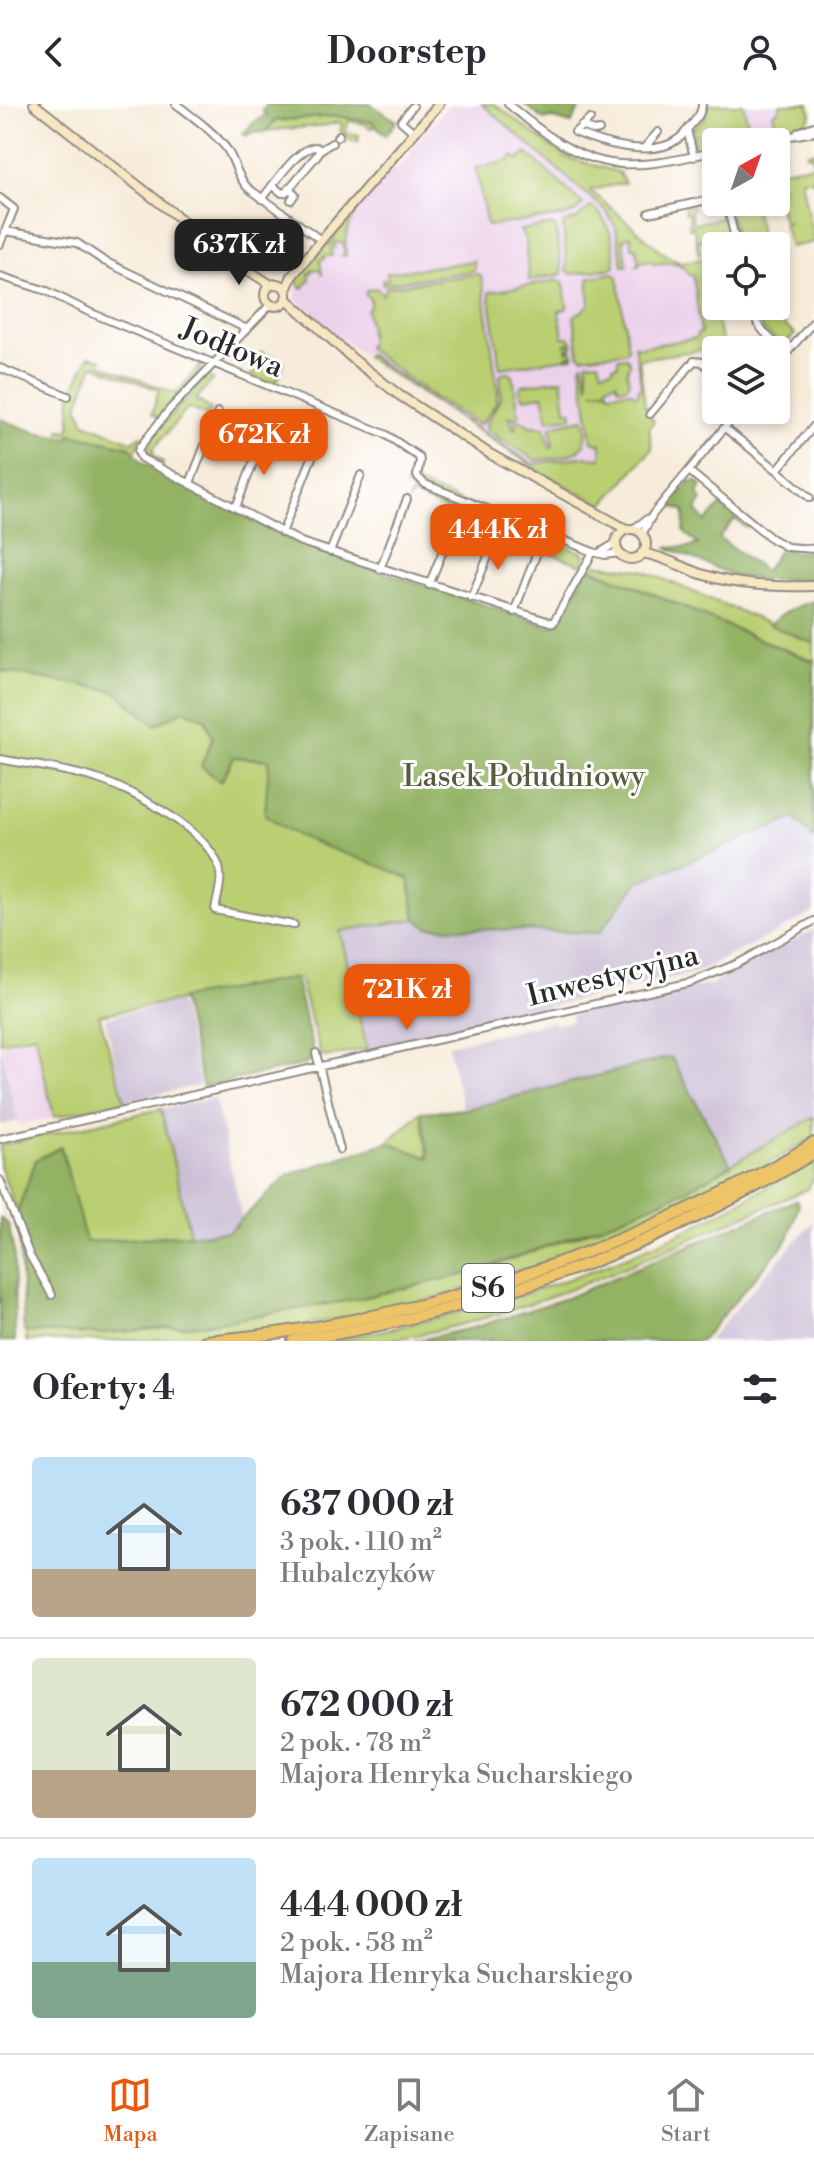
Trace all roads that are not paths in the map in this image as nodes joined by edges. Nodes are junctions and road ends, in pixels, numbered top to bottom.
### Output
1 (34, 104) edge
2 (176, 104) edge
3 (439, 104) edge
4 (508, 104) edge
5 (702, 104) edge
6 (413, 106) dead end
7 (590, 119) dead end
8 (581, 126) junction
9 (814, 129) edge
10 (599, 130) dead end
11 (687, 130) junction
12 (658, 132) dead end
13 (415, 133) junction
14 (790, 135) edge
15 (332, 143) dead end
16 (645, 147) junction
17 (631, 148) junction
18 (320, 150) junction
19 (702, 155) edge
20 (694, 157) junction
21 (629, 166) junction
22 (273, 186) junction
23 (289, 188) junction
24 (0, 198) edge
25 (262, 199) junction
26 (291, 200) dead end
27 (702, 201) edge
28 (649, 213) dead end
29 (5, 231) junction
30 (321, 240) junction
31 (0, 244) edge
32 (0, 276) edge
33 (278, 292) junction
34 (269, 303) junction
35 (814, 321) edge
36 (247, 329) junction
37 (790, 349) edge
38 (702, 363) edge
39 (215, 364) junction
40 (0, 368) edge
41 (68, 396) dead end
42 (218, 412) dead end
43 (650, 414) dead end
44 (728, 424) edge
45 (725, 428) junction
46 (813, 429) edge
47 (264, 435) dead end
48 (313, 455) dead end
49 (777, 470) junction
50 (689, 471) junction
51 (361, 475) dead end
52 (190, 483) junction
53 (810, 498) dead end
54 (407, 499) dead end
55 (236, 507) junction
56 (598, 513) junction
57 (653, 514) junction
58 (456, 519) dead end
59 (630, 529) junction
60 (282, 533) junction
61 (642, 534) junction
62 (497, 535) dead end
63 (617, 539) junction
64 (814, 549) edge
65 (538, 550) dead end
66 (643, 550) junction
67 (330, 552) junction
68 (596, 552) junction
69 (619, 553) junction
70 (380, 569) junction
71 (429, 585) junction
72 (814, 586) edge
73 (471, 598) junction
74 (514, 612) junction
75 (0, 759) edge
76 (814, 921) edge
77 (294, 925) dead end
78 (316, 1053) dead end
79 (319, 1067) junction
80 (0, 1139) edge
81 (814, 1143) edge
82 (340, 1150) dead end
83 (814, 1153) edge
84 (0, 1180) edge
85 (52, 1295) dead end
86 (205, 1341) edge
87 (293, 1341) edge

1 - 33 main road
2 - 25 street
3 - 13 main road
4 - 21 street
5 - 11 street
6 - 13 street
7 - 8 street
8 - 10 street
8 - 17 street
9 - 14 street
11 - 16 street
11 - 20 street
12 - 16 street
13 - 30 main road
15 - 18 street
16 - 17 street
17 - 21 street
18 - 22 street
18 - 23 street
19 - 20 street
20 - 21 street
22 - 23 street
22 - 25 street
23 - 26 street
24 - 29 street
25 - 30 street
27 - 28 street
29 - 31 street
29 - 36 street
30 - 33 main road
32 - 39 street, Jodłowa
33 - 34 main road
33 - 34 main road
33 - 56 main road
34 - 36 street
35 - 37 street
36 - 39 street
38 - 43 street
39 - 52 street
39 - 68 street, Jodłowa
40 - 41 street
42 - 52 street
44 - 45 street
45 - 49 street
45 - 50 street
46 - 49 street
47 - 55 street
48 - 60 street
49 - 53 street
50 - 57 street
50 - 64 street
51 - 67 street
52 - 55 street
54 - 70 street
55 - 60 street
56 - 59 main road
56 - 63 main road
57 - 59 street
57 - 61 street
58 - 71 street
59 - 61 main road
59 - 63 main road
60 - 67 street
61 - 66 main road
62 - 73 street
63 - 68 street
63 - 69 main road
65 - 74 street
66 - 69 main road
66 - 72 main road
67 - 70 street
68 - 69 street
68 - 74 street
70 - 71 street
71 - 73 street
73 - 74 street
75 - 77 street
76 - 79 street, Inwestycyjna
78 - 79 street
79 - 80 street, Inwestycyjna
79 - 82 street
81 - 86 highway, S6
83 - 87 highway, S6
84 - 85 street

